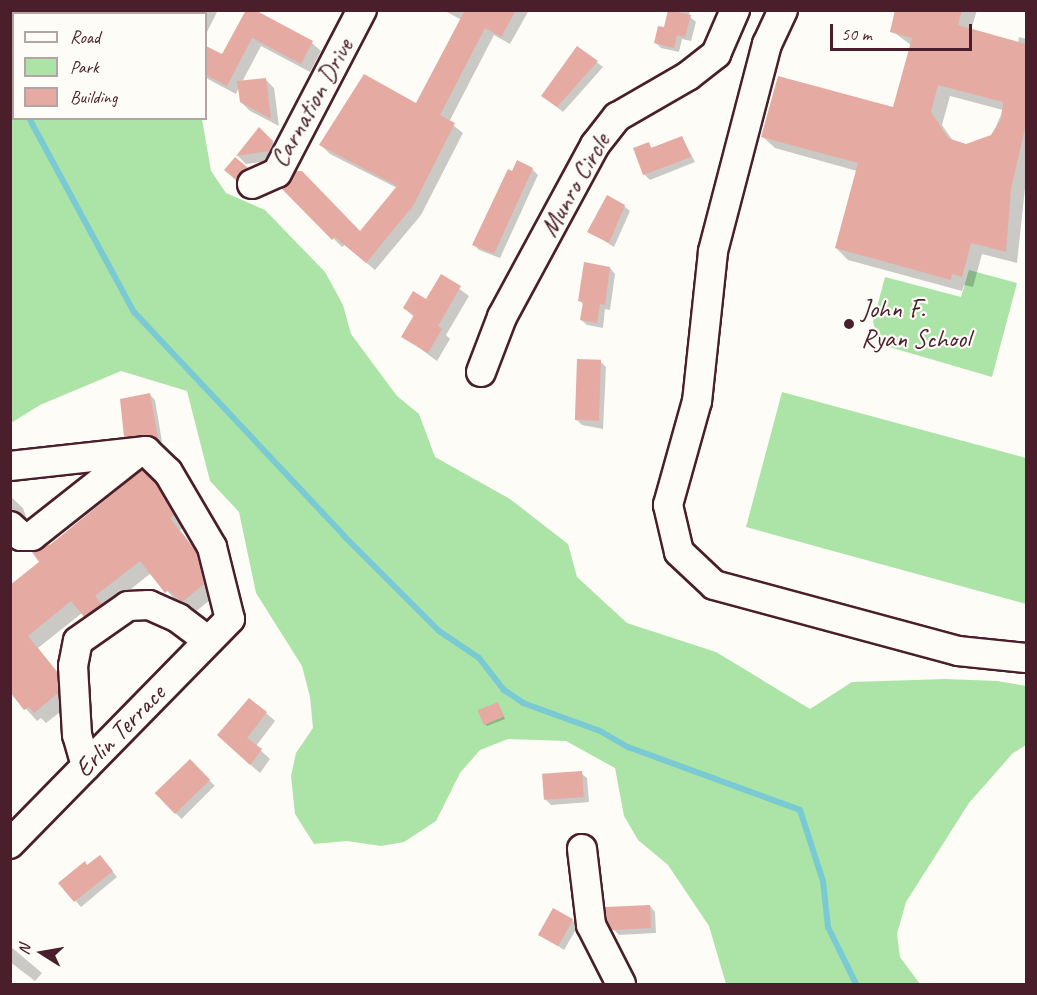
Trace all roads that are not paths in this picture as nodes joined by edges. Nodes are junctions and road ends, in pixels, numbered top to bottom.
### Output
1 (735, 10) edge
2 (359, 12) edge
3 (781, 12) edge
4 (252, 184) dead end
5 (481, 372) dead end
6 (136, 453) junction
7 (10, 466) edge
8 (10, 526) edge
9 (207, 640) junction
10 (1026, 658) edge
11 (86, 766) junction
12 (13, 836) edge
13 (582, 849) dead end
14 (621, 984) edge

1 - 5 street, Munro Circle
2 - 4 street, Carnation Drive
3 - 10 street
6 - 7 street
6 - 8 street
6 - 9 street, Erlin Terrace
9 - 11 street, Erlin Terrace
9 - 11 street
11 - 12 street, Erlin Terrace
13 - 14 street

